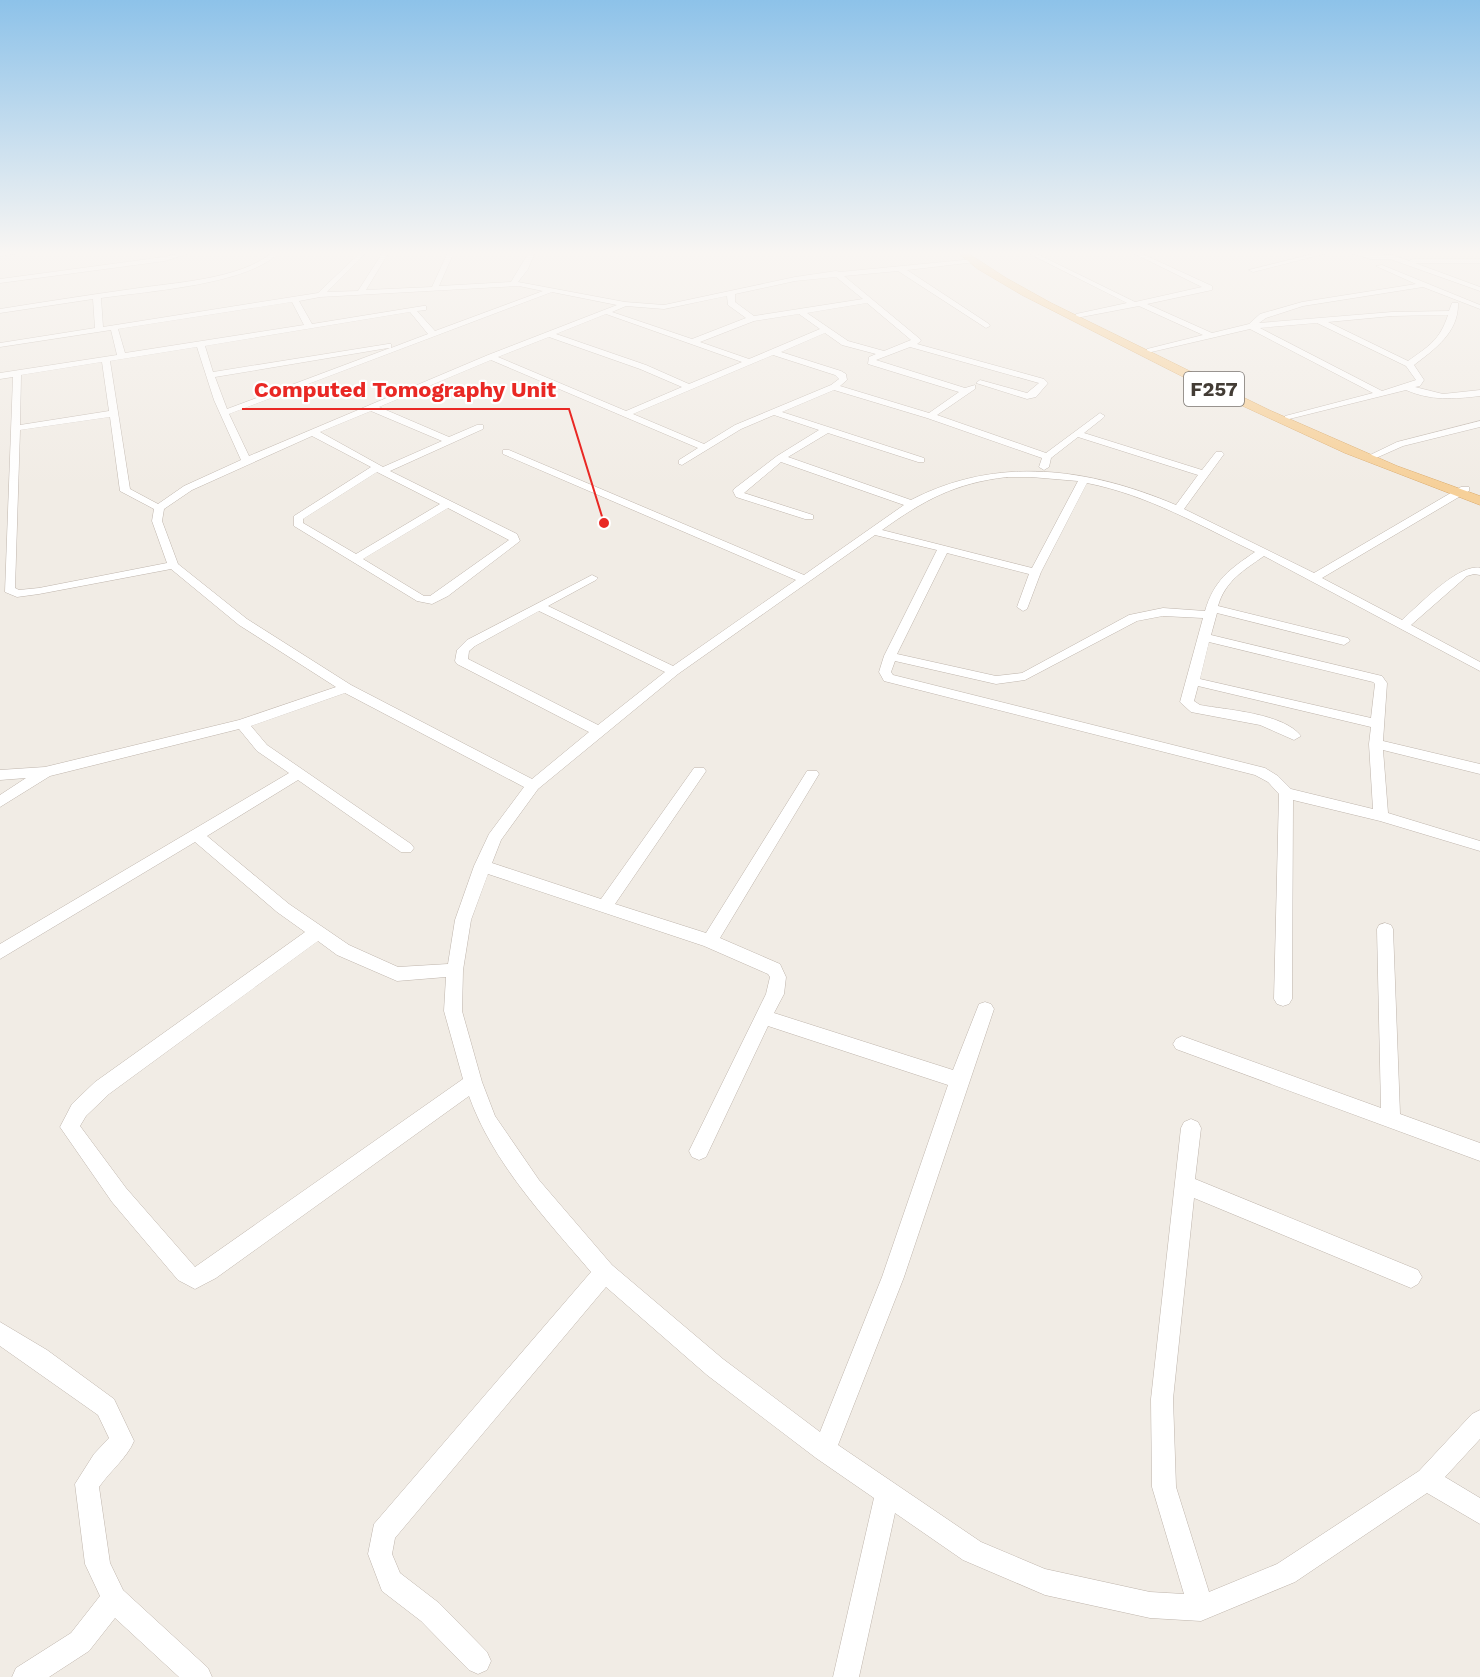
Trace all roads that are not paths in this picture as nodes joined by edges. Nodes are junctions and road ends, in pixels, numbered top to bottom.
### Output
1 (97, 330) edge
2 (115, 330) edge
3 (283, 330) edge
4 (430, 330) edge
5 (447, 330) edge
6 (559, 330) edge
7 (662, 330) edge
8 (723, 330) edge
9 (825, 330) joint
10 (906, 330) edge
11 (1096, 330) edge
12 (1108, 330) edge
13 (1198, 330) edge
14 (1231, 330) edge
15 (1259, 330) edge
16 (1339, 330) edge
17 (1447, 330) edge
18 (549, 334) junction
19 (434, 335) junction
20 (1209, 335) junction
21 (417, 341) junction
22 (695, 341) junction
23 (200, 344) junction
24 (909, 344) junction
25 (0, 345) edge
26 (1150, 351) junction
27 (773, 352) junction
28 (884, 354) junction
29 (122, 357) junction
30 (491, 357) junction
31 (106, 360) junction
32 (750, 362) junction
33 (1409, 364) junction
34 (999, 370) junction
35 (17, 373) junction
36 (210, 375) junction
37 (0, 376) edge
38 (980, 382) junction
39 (834, 387) junction
40 (1407, 387) junction
41 (691, 388) junction
42 (966, 391) junction
43 (1380, 393) junction
44 (1480, 393) edge
45 (370, 407) junction
46 (774, 412) junction
47 (115, 413) junction
48 (224, 413) junction
49 (626, 414) junction
50 (930, 416) junction
51 (1100, 416) dead end
52 (1288, 418) junction
53 (1480, 424) edge
54 (480, 427) dead end
55 (16, 428) junction
56 (827, 429) junction
57 (312, 432) junction
58 (1077, 434) junction
59 (448, 440) junction
60 (703, 447) junction
61 (506, 452) dead end
62 (1219, 454) dead end
63 (1373, 456) junction
64 (780, 458) junction
65 (921, 460) dead end
66 (246, 461) junction
67 (682, 462) dead end
68 (1044, 466) junction
69 (380, 469) junction
70 (1205, 474) junction
71 (1084, 480) junction
72 (1460, 491) junction
73 (1480, 495) edge
74 (14, 498) junction
75 (0, 501) edge
76 (1480, 501) edge
77 (447, 504) junction
78 (912, 504) junction
79 (159, 508) junction
80 (1178, 510) junction
81 (809, 517) dead end
82 (873, 531) junction
83 (943, 549) junction
84 (1263, 552) junction
85 (354, 560) junction
86 (173, 565) junction
87 (1035, 572) junction
88 (1480, 572) edge
89 (1315, 577) junction
90 (592, 578) dead end
91 (806, 580) junction
92 (540, 607) junction
93 (1023, 607) dead end
94 (1211, 611) junction
95 (1402, 626) junction
96 (1204, 637) junction
97 (1344, 641) dead end
98 (890, 656) junction
99 (1480, 667) edge
100 (674, 671) junction
101 (1192, 681) junction
102 (346, 688) junction
103 (242, 724) junction
104 (1377, 724) junction
105 (599, 731) junction
106 (1294, 736) dead end
107 (1376, 744) junction
108 (1480, 769) edge
109 (699, 771) dead end
110 (45, 772) junction
111 (298, 774) junction
112 (812, 774) dead end
113 (0, 775) edge
114 (533, 786) junction
115 (1286, 793) junction
116 (0, 802) edge
117 (1381, 816) junction
118 (196, 836) junction
119 (1480, 846) edge
120 (406, 848) dead end
121 (482, 866) junction
122 (605, 906) junction
123 (1385, 929) dead end
124 (319, 931) junction
125 (710, 941) junction
126 (0, 951) edge
127 (455, 970) junction
128 (1283, 999) dead end
129 (985, 1009) dead end
130 (763, 1017) junction
131 (1182, 1044) dead end
132 (959, 1080) junction
133 (473, 1083) junction
134 (1391, 1120) junction
135 (1191, 1128) dead end
136 (699, 1151) dead end
137 (1480, 1152) edge
138 (1184, 1184) junction
139 (605, 1272) junction
140 (1411, 1277) dead end
141 (0, 1333) edge
142 (1480, 1422) edge
143 (824, 1450) junction
144 (1426, 1479) junction
145 (887, 1493) junction
146 (1480, 1512) edge
147 (114, 1599) junction
148 (1201, 1608) junction
149 (478, 1661) dead end
150 (25, 1677) edge
151 (200, 1677) edge
152 (846, 1677) edge

1 - 25 street
2 - 29 street
3 - 23 street
4 - 19 street
5 - 19 street
6 - 18 street
7 - 22 street
8 - 22 street
9 - 27 street
9 - 28 street
10 - 24 street
11 - 72 main road, F257
12 - 26 main road, F257
13 - 20 street
14 - 20 street
15 - 43 street
16 - 33 street
17 - 33 street
18 - 30 street
18 - 41 street
19 - 21 street
20 - 26 street
21 - 36 street
21 - 48 street
22 - 32 street
23 - 29 street
23 - 36 street
24 - 28 street
24 - 34 street
26 - 52 main road, F257
27 - 32 street
27 - 39 street
28 - 42 street
29 - 31 street
30 - 45 street
30 - 49 street
31 - 35 street
31 - 47 street
32 - 41 street
33 - 40 street
34 - 38 street
34 - 38 street
35 - 37 street
35 - 55 street
36 - 48 street
38 - 42 street
39 - 46 street
39 - 50 street
40 - 43 street
40 - 44 street
41 - 49 street
42 - 50 street
43 - 52 street
45 - 57 street
45 - 59 street
46 - 56 street
46 - 60 street
47 - 55 street
47 - 79 street
48 - 66 street
49 - 60 street
50 - 68 street
51 - 58 street
52 - 63 main road, F257
53 - 63 street
54 - 59 street
55 - 74 street
56 - 64 street
56 - 65 street
57 - 66 street
57 - 69 street
58 - 68 street
58 - 70 street
59 - 69 street
60 - 67 street
61 - 91 street
62 - 70 street
63 - 72 main road, F257
64 - 78 street
64 - 81 street
66 - 79 street
68 - 71 street
68 - 78 street
69 - 77 street
69 - 85 street
70 - 80 street
71 - 80 street
71 - 87 street
72 - 73 main road, F257
72 - 76 main road, F257
72 - 89 street
74 - 75 street
74 - 86 street
77 - 85 street
77 - 85 street
78 - 82 street
79 - 86 street
80 - 84 street
82 - 83 street
82 - 91 street
83 - 87 street
83 - 98 street
84 - 89 street
84 - 94 street
86 - 102 street
87 - 93 street
88 - 95 street
89 - 95 street
90 - 92 street
91 - 100 street
92 - 100 street
92 - 105 street
94 - 96 street
94 - 97 street
94 - 98 street
95 - 99 street
96 - 101 street
96 - 104 street
98 - 115 street
100 - 105 street
101 - 104 street
101 - 106 street
102 - 103 street
102 - 114 street
103 - 110 street
103 - 111 street
104 - 107 street
105 - 114 street
107 - 108 street
107 - 117 street
109 - 122 street
110 - 113 street
110 - 116 street
111 - 118 street
111 - 120 street
112 - 125 street
114 - 121 street
115 - 117 street
115 - 128 street
117 - 119 street
118 - 124 street
118 - 126 street
121 - 122 street
121 - 127 street
122 - 125 street
123 - 134 street
124 - 127 street
124 - 133 street
125 - 130 street
127 - 133 street
129 - 132 street
130 - 132 street
130 - 136 street
131 - 134 street
132 - 143 street
133 - 139 street
134 - 137 street
135 - 138 street
138 - 140 street
138 - 148 street
139 - 143 street
139 - 149 street
141 - 147 street
142 - 144 street
143 - 145 street
144 - 146 street
144 - 148 street
145 - 148 street
145 - 152 street
147 - 150 street
147 - 151 street

